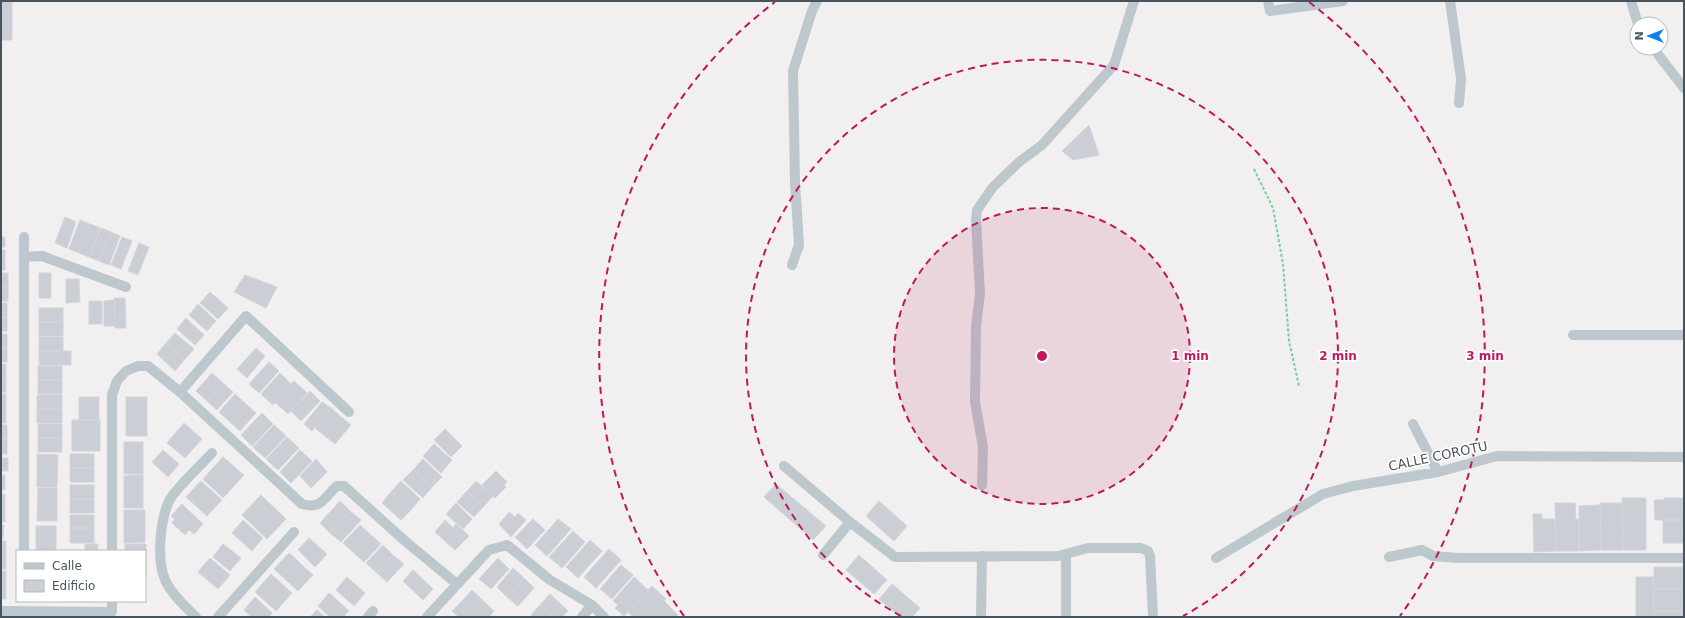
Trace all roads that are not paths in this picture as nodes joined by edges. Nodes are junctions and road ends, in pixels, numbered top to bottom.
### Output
1 (817, 1) edge
2 (1134, 1) edge
3 (1268, 1) edge
4 (1343, 1) edge
5 (1450, 1) edge
6 (1631, 1) edge
7 (1636, 16) edge
8 (1659, 56) edge
9 (1684, 88) edge
10 (1459, 103) dead end
11 (24, 237) dead end
12 (24, 257) junction
13 (792, 265) dead end
14 (126, 287) dead end
15 (1573, 335) dead end
16 (1684, 335) edge
17 (180, 392) junction
18 (350, 412) dead end
19 (1413, 424) dead end
20 (212, 453) dead end
21 (1684, 457) edge
22 (784, 466) dead end
23 (1438, 472) junction
24 (982, 485) dead end
25 (850, 522) junction
26 (294, 532) dead end
27 (24, 550) edge
28 (112, 550) edge
29 (1066, 554) junction
30 (823, 556) dead end
31 (982, 556) junction
32 (1390, 557) dead end
33 (1216, 558) dead end
34 (1684, 558) edge
35 (457, 584) junction
36 (112, 602) edge
37 (592, 605) junction
38 (24, 606) edge
39 (1, 611) edge
40 (196, 617) edge
41 (218, 617) edge
42 (427, 617) edge
43 (582, 617) edge
44 (604, 617) edge
45 (981, 617) edge
46 (1066, 617) edge
47 (1153, 617) edge

1 - 13 street
2 - 24 street
3 - 4 street
5 - 10 street
6 - 7 street
8 - 9 street
11 - 12 street
12 - 14 street
12 - 27 street
15 - 16 street
17 - 18 street
17 - 28 street
17 - 35 street
19 - 23 street
20 - 40 street
21 - 23 street, CALLE COROTU
22 - 25 street
23 - 33 street, CALLE COROTU
25 - 30 street
25 - 31 street
26 - 41 street
29 - 31 street
29 - 46 street
29 - 47 street
31 - 45 street
32 - 34 street
35 - 37 street
35 - 42 street
36 - 38 street
37 - 43 street
37 - 44 street
38 - 39 street

